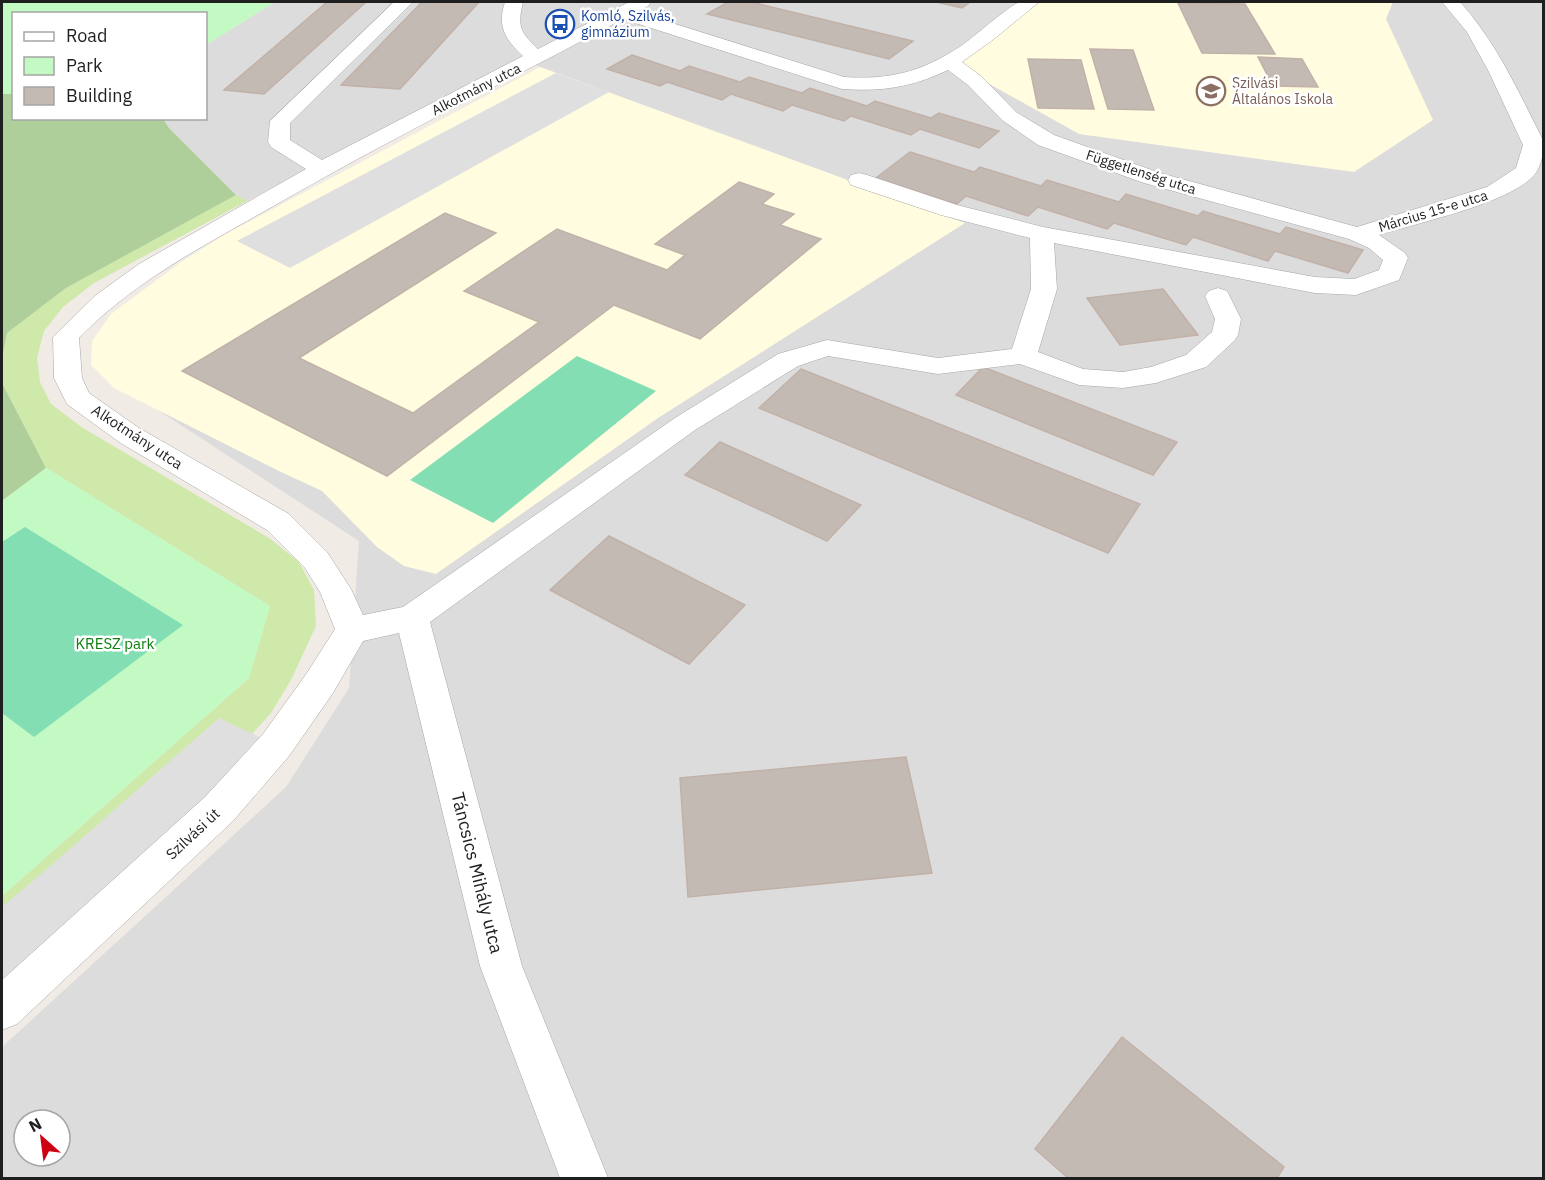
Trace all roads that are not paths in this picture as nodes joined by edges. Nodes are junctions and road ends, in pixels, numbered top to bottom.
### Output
1 (404, 2) edge
2 (514, 2) edge
3 (1030, 2) edge
4 (1451, 2) edge
5 (632, 7) edge
6 (536, 58) junction
7 (950, 62) junction
8 (320, 169) junction
9 (859, 180) dead end
10 (1042, 234) junction
11 (1357, 234) junction
12 (1218, 296) dead end
13 (1023, 356) junction
14 (412, 618) junction
15 (352, 630) junction
16 (2, 1008) edge
17 (584, 1179) edge

1 - 8 street
2 - 6 street, Alkotmány utca
3 - 7 street
4 - 11 street, Március 15-e utca
5 - 6 street, Alkotmány utca
5 - 7 street
6 - 8 street, Alkotmány utca
7 - 11 street, Függetlenség utca
8 - 15 street, Alkotmány utca
9 - 10 street
10 - 11 street, Függetlenség utca
10 - 13 street
12 - 13 street
13 - 14 street
14 - 15 street
14 - 17 street, Táncsics Mihály utca
15 - 16 street, Szilvási út

